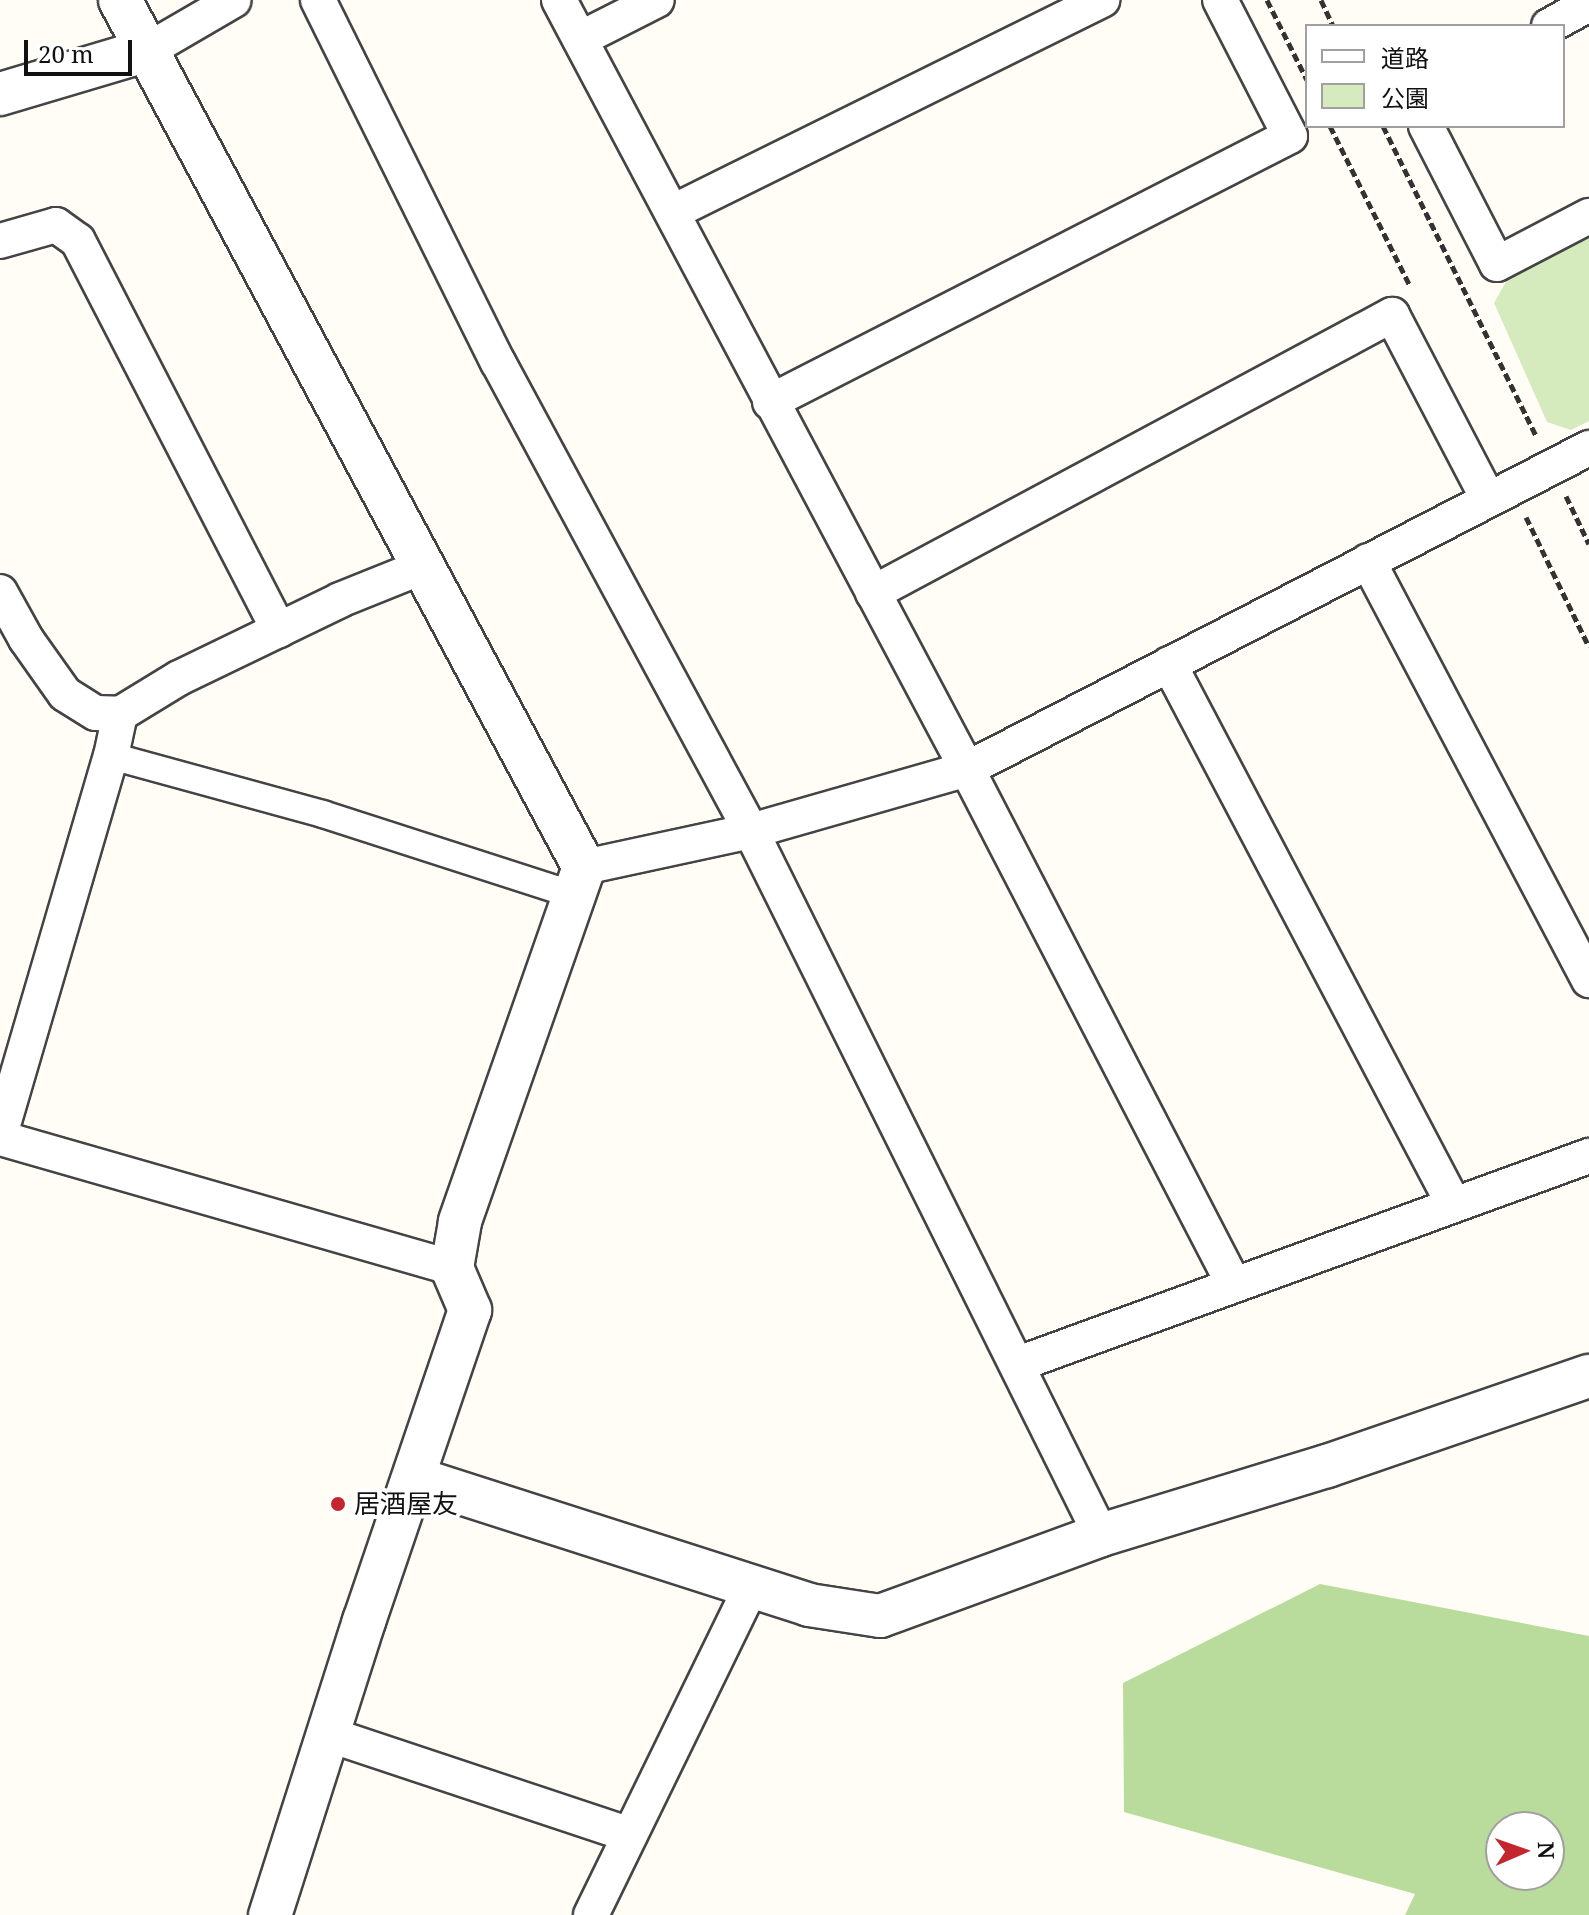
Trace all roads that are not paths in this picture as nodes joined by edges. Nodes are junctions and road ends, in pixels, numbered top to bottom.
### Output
1 (120, 0) edge
2 (234, 0) edge
3 (318, 0) edge
4 (559, 0) edge
5 (657, 0) edge
6 (1102, 0) edge
7 (1220, 0) edge
8 (1589, 4) edge
9 (1553, 24) edge
10 (580, 39) junction
11 (148, 50) junction
12 (0, 94) edge
13 (1427, 128) edge
14 (673, 212) junction
15 (1589, 216) edge
16 (0, 241) edge
17 (770, 402) junction
18 (1589, 448) edge
19 (1488, 499) junction
20 (1368, 561) junction
21 (422, 567) junction
22 (0, 592) edge
23 (873, 593) junction
24 (279, 630) junction
25 (1169, 664) junction
26 (120, 714) junction
27 (111, 756) junction
28 (967, 769) junction
29 (751, 831) junction
30 (579, 881) junction
31 (1589, 980) edge
32 (0, 1136) edge
33 (1589, 1156) edge
34 (1454, 1205) junction
35 (452, 1268) junction
36 (1234, 1285) junction
37 (1018, 1364) junction
38 (1589, 1376) edge
39 (414, 1478) junction
40 (1101, 1535) junction
41 (752, 1585) junction
42 (327, 1734) junction
43 (630, 1835) junction
44 (270, 1915) edge
45 (591, 1915) edge

1 - 11 street
2 - 11 street
3 - 29 street
4 - 10 street
5 - 10 street
6 - 14 street
7 - 17 street
8 - 9 street
10 - 14 street
11 - 12 street
11 - 21 street
13 - 15 street
14 - 17 street
16 - 24 street
17 - 23 street
18 - 19 street
19 - 20 street
19 - 23 street
20 - 25 street
20 - 31 street
21 - 24 street
21 - 30 street
22 - 26 street
23 - 28 street
24 - 26 street
25 - 28 street
25 - 34 street
26 - 27 street
27 - 30 street
27 - 32 street
28 - 29 street
28 - 36 street
29 - 30 street
29 - 37 street
30 - 35 street
32 - 35 street
33 - 34 street
34 - 36 street
35 - 39 street
36 - 37 street
37 - 40 street
38 - 40 street
39 - 41 street
39 - 42 street
40 - 41 street
41 - 43 street
42 - 43 street
42 - 44 street
43 - 45 street

